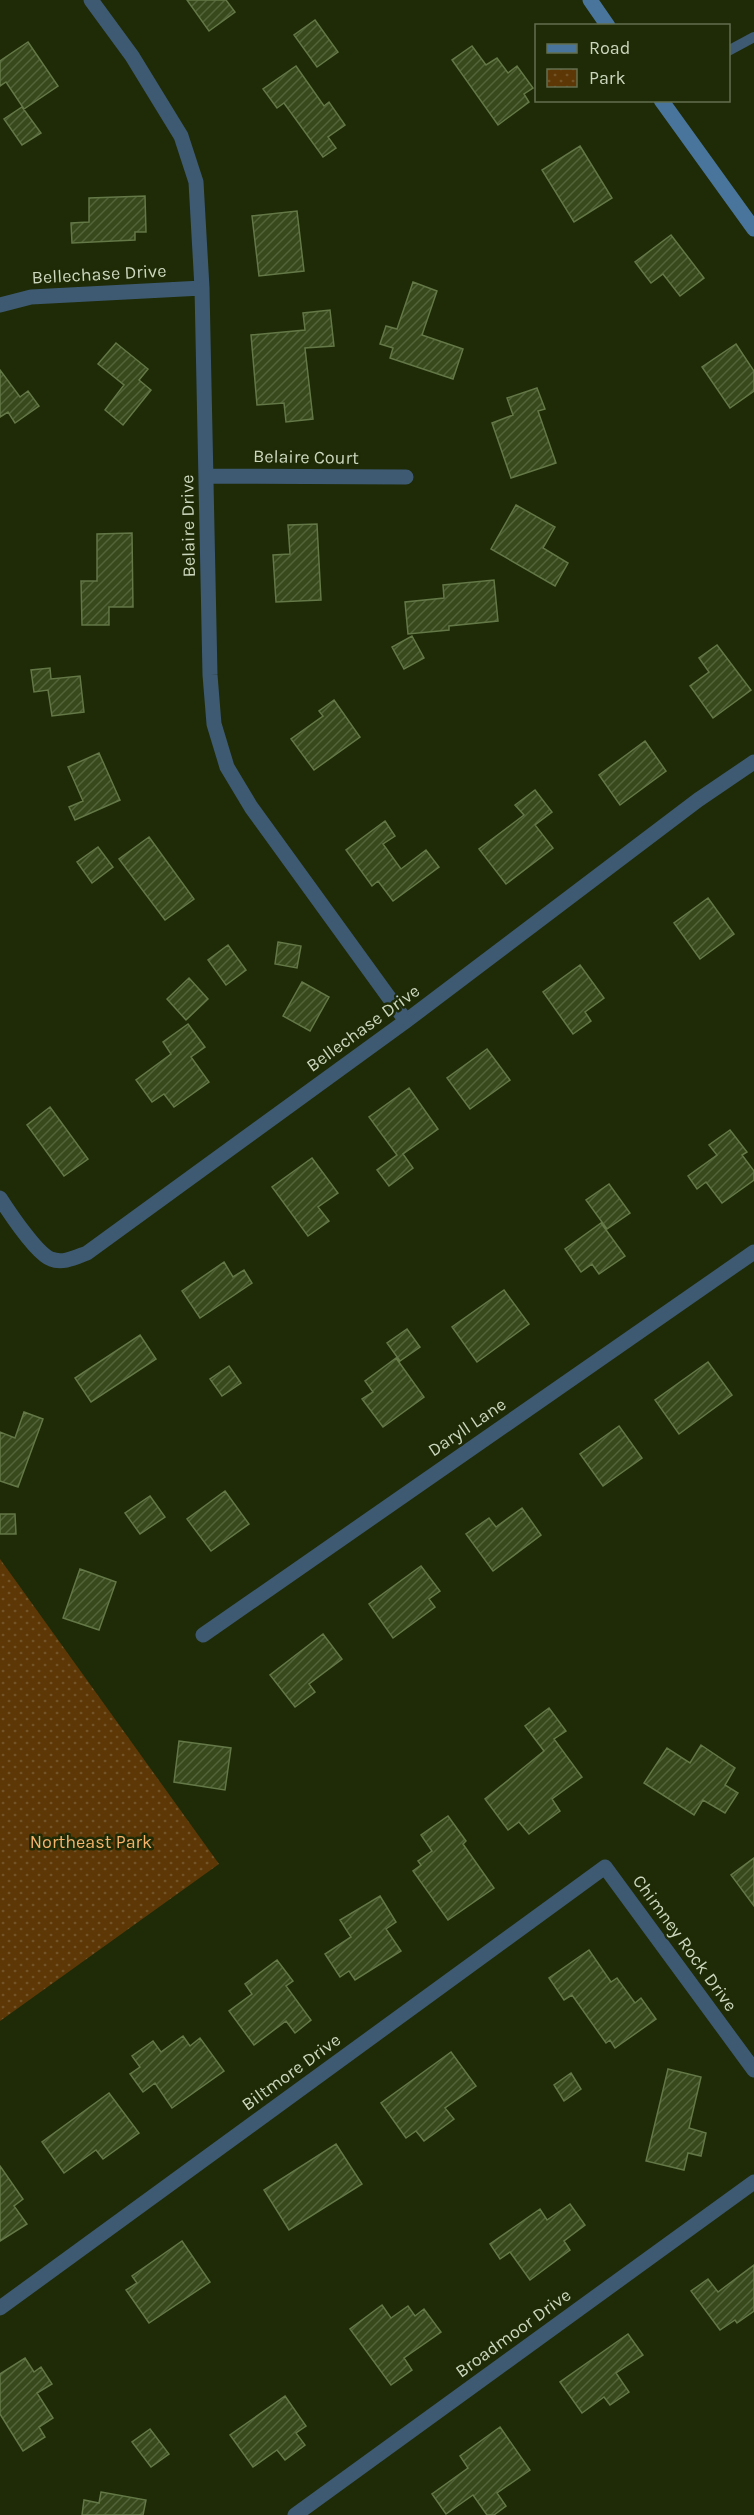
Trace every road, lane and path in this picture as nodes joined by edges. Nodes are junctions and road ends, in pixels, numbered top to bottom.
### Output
1 (91, 0) edge
2 (590, 0) edge
3 (607, 24) edge
4 (754, 37) edge
5 (730, 50) edge
6 (663, 102) edge
7 (754, 228) edge
8 (202, 288) junction
9 (0, 305) edge
10 (206, 476) junction
11 (406, 477) dead end
12 (754, 762) edge
13 (406, 1021) junction
14 (0, 1198) edge
15 (754, 1252) edge
16 (203, 1635) dead end
17 (605, 1867) joint
18 (754, 2070) edge
19 (754, 2182) edge
20 (0, 2308) edge
21 (295, 2515) edge

1 - 8 street, Belaire Drive
2 - 3 street
4 - 5 lane
6 - 7 street
8 - 9 street, Bellechase Drive
8 - 10 street, Belaire Drive
10 - 11 street, Belaire Court
10 - 13 street, Belaire Drive
12 - 13 street, Bellechase Drive
13 - 14 street, Bellechase Drive
15 - 16 street, Daryll Lane
17 - 18 street, Chimney Rock Drive
17 - 20 street, Biltmore Drive
19 - 21 street, Broadmoor Drive

